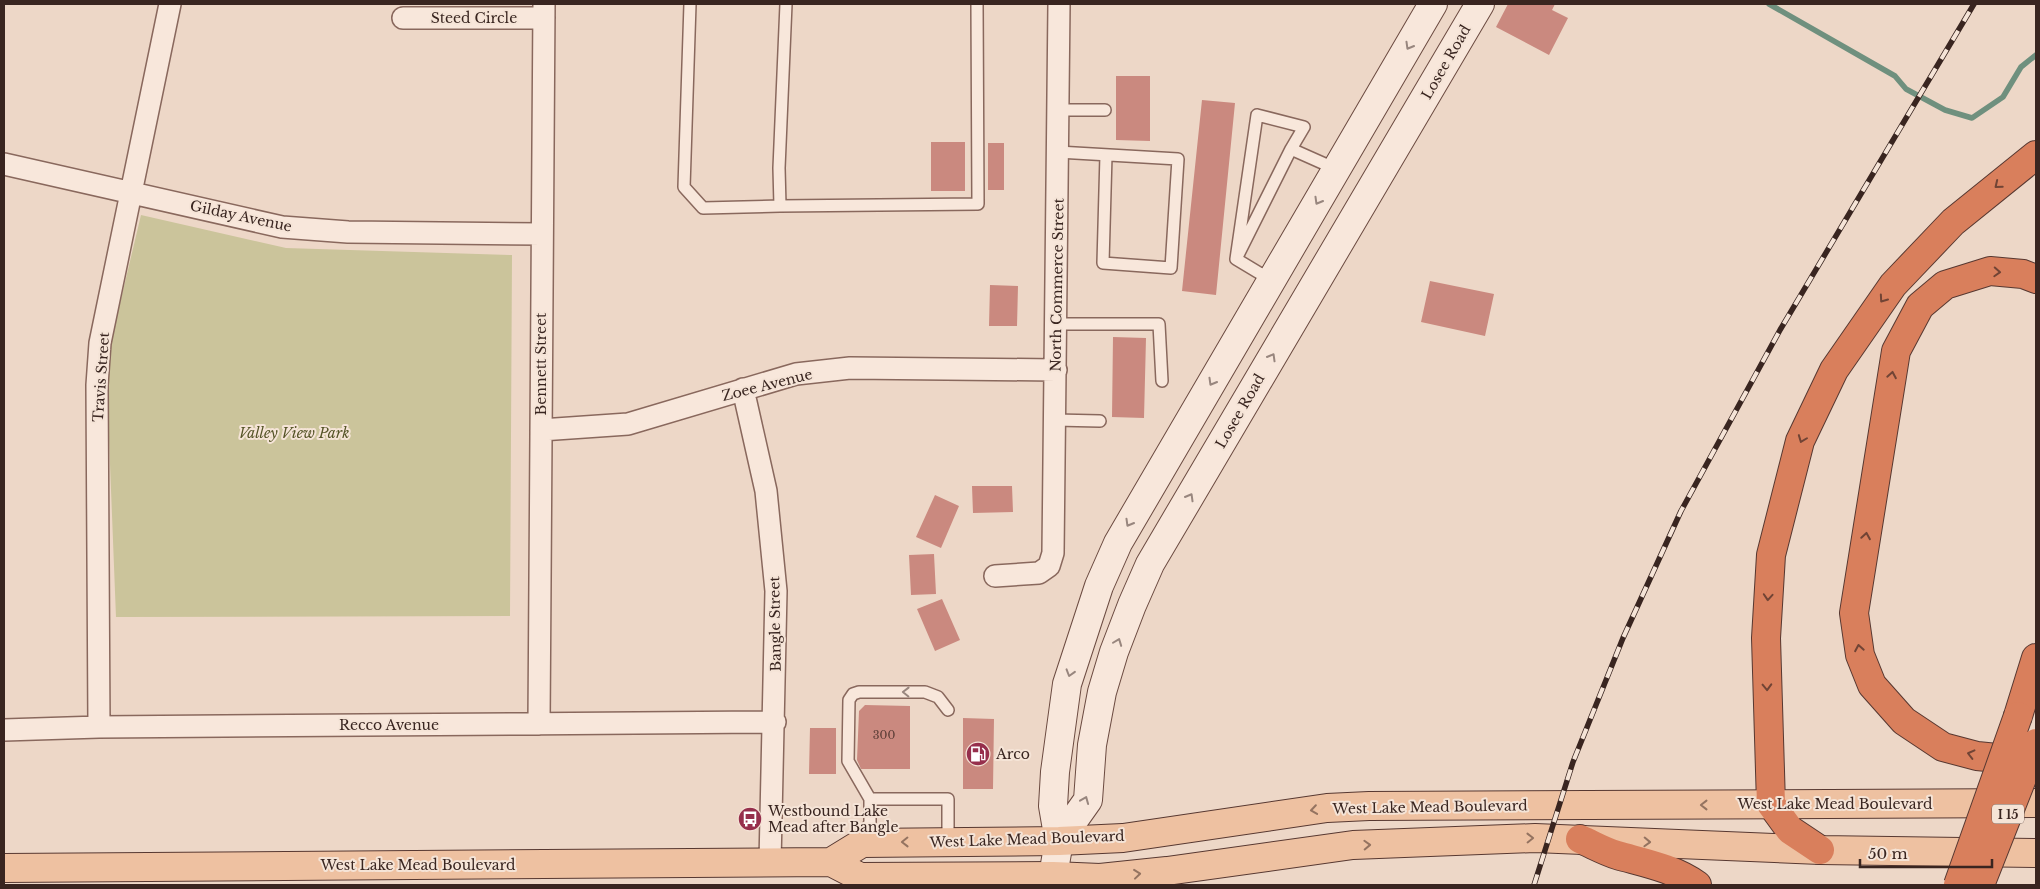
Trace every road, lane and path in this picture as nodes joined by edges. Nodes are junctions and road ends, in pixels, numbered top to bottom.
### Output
1 (170, 4) edge
2 (690, 4) edge
3 (786, 4) edge
4 (977, 4) edge
5 (1059, 4) edge
6 (1434, 4) edge
7 (1480, 4) edge
8 (544, 11) edge
9 (403, 18) dead end
10 (1376, 103) junction
11 (1058, 110) junction
12 (1105, 110) dead end
13 (1291, 149) junction
14 (1058, 152) junction
15 (1106, 155) junction
16 (2036, 155) edge
17 (4, 164) edge
18 (1336, 169) junction
19 (131, 193) junction
20 (780, 206) junction
21 (1349, 226) junction
22 (542, 234) junction
23 (1236, 259) junction
24 (2036, 279) edge
25 (1272, 280) junction
26 (1056, 324) junction
27 (1056, 370) junction
28 (1162, 380) dead end
29 (743, 389) junction
30 (1055, 420) junction
31 (1100, 421) dead end
32 (541, 430) junction
33 (995, 576) dead end
34 (2036, 658) edge
35 (948, 710) dead end
36 (775, 722) junction
37 (539, 724) junction
38 (99, 727) junction
39 (4, 730) edge
40 (2036, 744) edge
41 (2036, 762) edge
42 (870, 799) junction
43 (2036, 803) edge
44 (1770, 804) junction
45 (1580, 839) junction
46 (1059, 841) junction
47 (948, 842) junction
48 (862, 843) junction
49 (1820, 850) junction
50 (2032, 853) edge
51 (770, 862) junction
52 (832, 862) junction
53 (4, 868) edge
54 (1052, 881) edge
55 (923, 882) edge
56 (1697, 885) edge
57 (1958, 885) edge
58 (1980, 885) edge

1 - 19 street, Travis Street
2 - 20 lane
3 - 20 lane
4 - 20 lane
5 - 11 street, North Commerce Street
6 -> 10 main road, Losee Road
7 - 21 main road, Losee Road
8 - 9 street, Steed Circle
8 - 22 street, Bennett Street
10 - 18 main road, Losee Road
10 - 21 main road
11 - 12 lane
11 - 14 street, North Commerce Street
13 - 18 lane
13 - 23 lane
13 - 23 lane
14 - 15 lane
14 - 26 street, North Commerce Street
15 - 15 lane
16 -> 44 highway
17 - 19 street, Gilday Avenue
18 -> 25 main road, Losee Road
19 - 22 street, Gilday Avenue
19 - 38 street, Travis Street
46 -> 21 main road, Losee Road
22 - 32 street, Bennett Street
23 - 25 lane
41 -> 24 highway
25 -> 46 main road, Losee Road
26 - 27 street, North Commerce Street
26 - 28 lane
27 - 29 street, Zoee Avenue
27 - 30 street, North Commerce Street
29 - 32 street, Zoee Avenue
29 - 36 street, Bangle Street
30 - 31 lane
30 - 33 street, North Commerce Street
32 - 37 street, Bennett Street
34 - 57 highway, bridge
35 -> 42 lane
36 - 37 street, Recco Avenue
36 - 51 street, Bangle Street
37 - 38 street, Recco Avenue
38 - 39 street, Recco Avenue
40 - 58 highway, I 15, bridge
42 - 47 lane
42 - 48 lane
43 - 44 main road, West Lake Mead Boulevard
44 -> 46 main road, West Lake Mead Boulevard
44 - 49 highway
45 -> 49 main road, West Lake Mead Boulevard
54 -> 45 main road, West Lake Mead Boulevard
45 - 56 highway
46 - 47 main road, West Lake Mead Boulevard
46 - 54 main road, Losee Road
47 -> 48 main road, West Lake Mead Boulevard
48 - 52 main road
49 - 50 main road, West Lake Mead Boulevard
51 - 52 main road, West Lake Mead Boulevard
51 - 53 main road, West Lake Mead Boulevard
52 - 55 main road, West Lake Mead Boulevard
54 - 55 main road, West Lake Mead Boulevard

